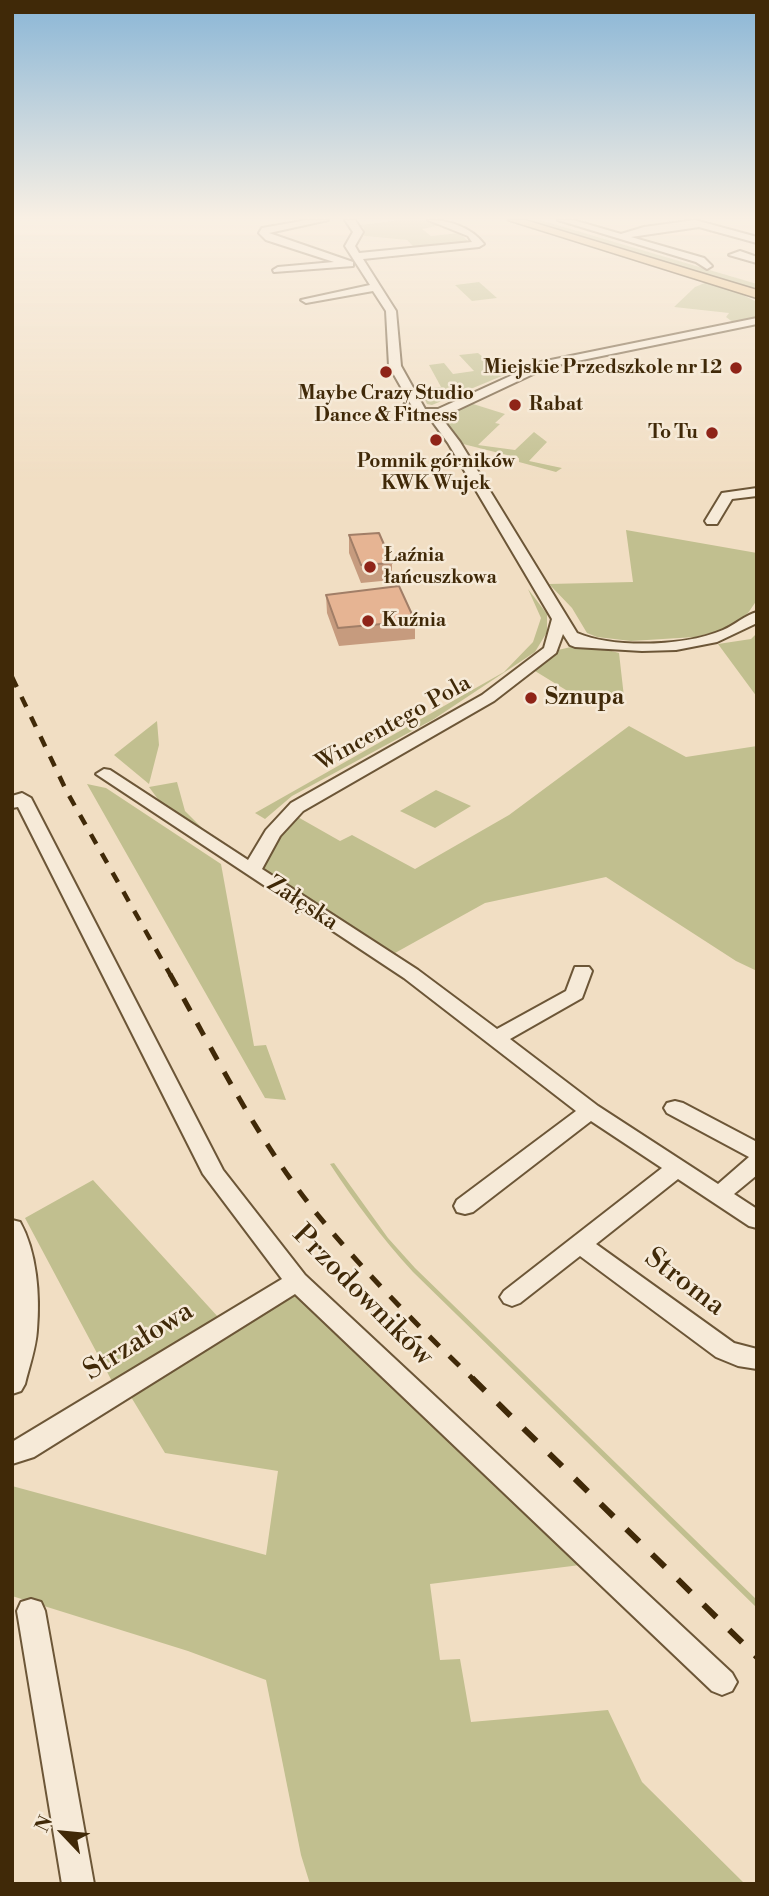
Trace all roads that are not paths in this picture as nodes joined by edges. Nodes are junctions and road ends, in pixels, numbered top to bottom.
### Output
1 (390, 308) edge
2 (757, 321) edge
3 (440, 413) junction
4 (757, 492) edge
5 (712, 521) dead end
6 (506, 533) joint
7 (757, 616) edge
8 (559, 619) junction
9 (586, 642) junction
10 (551, 650) junction
11 (104, 774) dead end
12 (17, 801) edge
13 (251, 871) junction
14 (582, 971) dead end
15 (495, 1039) junction
16 (675, 1108) dead end
17 (590, 1111) junction
18 (757, 1152) edge
19 (757, 1162) edge
20 (677, 1168) junction
21 (719, 1195) junction
22 (465, 1206) dead end
23 (757, 1220) edge
24 (12, 1228) edge
25 (580, 1244) junction
26 (297, 1281) junction
27 (512, 1297) dead end
28 (757, 1359) edge
29 (12, 1384) edge
30 (12, 1453) edge
31 (31, 1611) dead end
32 (722, 1682) dead end
33 (78, 1884) edge

1 - 3 street
2 - 3 street
3 - 6 street
4 - 5 street
6 - 8 street
7 - 9 street
8 - 9 street
8 - 10 street
9 - 10 street
10 - 13 street, Wincentego Pola
11 - 13 street, Załęska
12 - 26 street, Przodowników
13 - 15 street, Załęska
14 - 15 street
15 - 17 street, Załęska
16 - 18 street
17 - 20 street, Załęska
17 - 22 street
19 - 21 street
20 - 21 street, Załęska
20 - 25 street
21 - 23 street, Załęska
24 - 29 street
25 - 27 street
25 - 28 street, Stroma
26 - 30 street, Strzałowa
26 - 32 street, Przodowników
31 - 33 street

